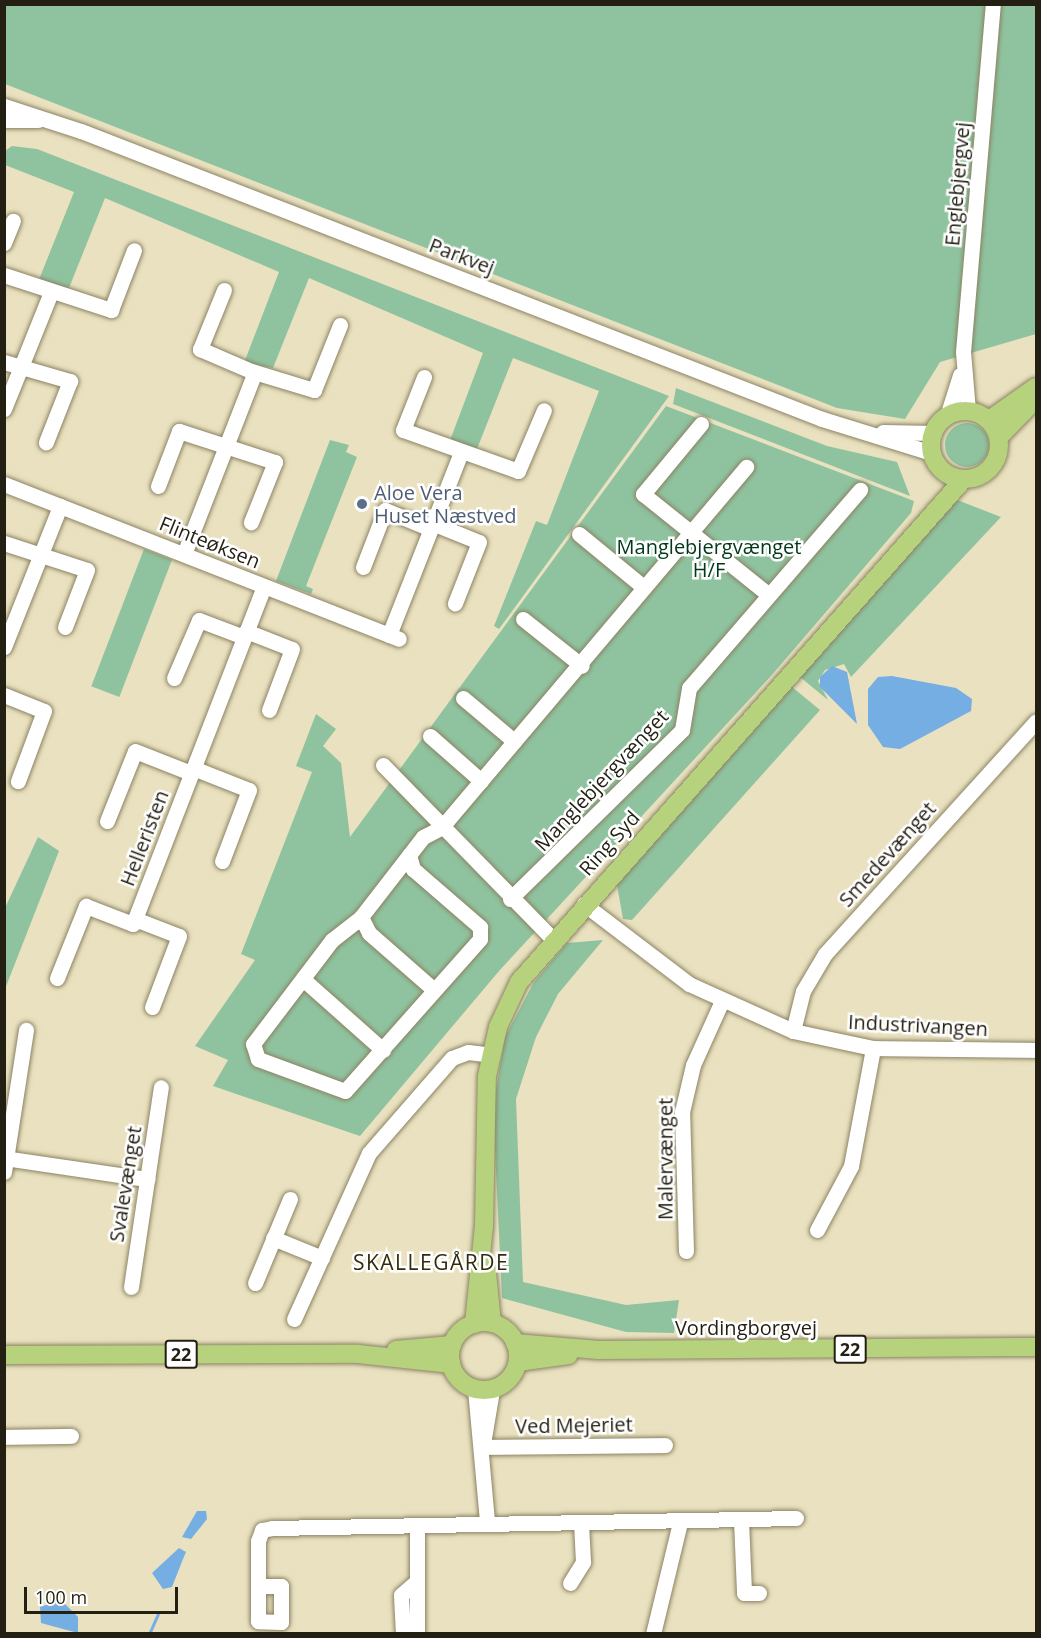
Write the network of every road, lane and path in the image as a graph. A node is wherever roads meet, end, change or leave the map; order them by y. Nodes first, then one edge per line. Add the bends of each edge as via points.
1 (993, 4) edge
2 (4, 106) edge
3 (4, 120) edge
4 (46, 120) junction
5 (13, 221) dead end
6 (4, 243) edge
7 (134, 250) dead end
8 (4, 275) edge
9 (224, 290) dead end
10 (51, 292) junction
11 (340, 325) dead end
12 (4, 362) edge
13 (22, 365) junction
14 (962, 367) junction
15 (255, 372) junction
16 (424, 377) dead end
17 (1036, 387) edge
18 (1036, 399) edge
19 (4, 410) edge
20 (544, 410) dead end
21 (968, 411) junction
22 (947, 416) junction
23 (989, 420) junction
24 (701, 424) dead end
25 (862, 430) junction
26 (934, 433) junction
27 (999, 437) junction
28 (46, 442) dead end
29 (227, 445) junction
30 (461, 452) junction
31 (932, 453) junction
32 (746, 467) dead end
33 (942, 470) junction
34 (963, 480) junction
35 (4, 484) edge
36 (158, 486) dead end
37 (860, 490) dead end
38 (60, 506) junction
39 (251, 522) dead end
40 (432, 526) junction
41 (690, 532) junction
42 (579, 534) dead end
43 (4, 543) edge
44 (901, 551) junction
45 (184, 554) junction
46 (41, 555) junction
47 (363, 567) dead end
48 (264, 586) junction
49 (642, 586) junction
50 (768, 594) junction
51 (455, 603) dead end
52 (523, 619) dead end
53 (65, 627) dead end
54 (245, 634) junction
55 (4, 647) edge
56 (582, 666) junction
57 (174, 678) dead end
58 (4, 695) edge
59 (464, 698) dead end
60 (269, 710) dead end
61 (1036, 721) edge
62 (430, 736) dead end
63 (514, 741) junction
64 (383, 765) dead end
65 (192, 771) junction
66 (18, 781) dead end
67 (481, 781) junction
68 (107, 821) dead end
69 (441, 828) junction
70 (409, 855) junction
71 (222, 861) dead end
72 (510, 899) junction
73 (584, 904) junction
74 (361, 917) junction
75 (135, 919) junction
76 (553, 939) junction
77 (57, 978) dead end
78 (303, 979) junction
79 (434, 990) junction
80 (721, 1003) junction
81 (152, 1006) dead end
82 (26, 1030) dead end
83 (793, 1030) junction
84 (873, 1048) junction
85 (383, 1050) junction
86 (1036, 1050) edge
87 (491, 1056) junction
88 (161, 1087) dead end
89 (5, 1162) edge
90 (147, 1179) junction
91 (290, 1199) dead end
92 (817, 1230) dead end
93 (273, 1238) junction
94 (686, 1251) dead end
95 (322, 1258) junction
96 (255, 1283) dead end
97 (131, 1287) dead end
98 (294, 1319) dead end
99 (483, 1323) junction
100 (515, 1343) junction
101 (452, 1345) junction
102 (1036, 1347) edge
103 (598, 1350) junction
104 (358, 1354) junction
105 (4, 1355) edge
106 (518, 1362) junction
107 (451, 1364) junction
108 (484, 1389) junction
109 (71, 1436) dead end
110 (4, 1437) edge
111 (484, 1443) junction
112 (665, 1445) dead end
113 (796, 1518) dead end
114 (741, 1520) junction
115 (487, 1522) junction
116 (581, 1522) junction
117 (680, 1522) junction
118 (417, 1525) junction
119 (417, 1581) junction
120 (570, 1583) dead end
121 (259, 1586) dead end
122 (759, 1593) dead end
123 (402, 1634) edge
124 (417, 1634) edge
125 (653, 1634) edge

1 - 14 street, Englebjergvej
2 - 4 street, Parkvej
3 - 4 street, Parkvej
4 - 25 street, Parkvej
5 - 6 street
7 - 10 street via 111,310
8 - 10 street
9 - 15 street via 200,349
10 - 13 street
11 - 15 street via 314,390
12 - 13 street
13 - 19 street
13 - 28 street via 70,381
14 - 21 street, Englebjergvej
14 - 22 street, Englebjergvej
15 - 29 street
16 - 30 street via 403,430
17 - 23 main road
18 - 27 main road
20 - 30 street via 518,471
21 - 22 main road
21 - 23 main road
22 - 26 main road
23 - 27 main road
24 - 41 street via 643,494
25 - 26 street, Parkvej
25 - 31 street, Parkvej
26 - 31 main road
27 - 34 main road via 998,455 988,471
29 - 36 street via 179,431
29 - 39 street via 275,462
29 - 45 street
30 - 40 street
31 - 33 main road
32 - 41 street
33 - 34 main road
33 - 44 main road, Ring Syd via 932,502
34 - 44 main road, Ring Syd
35 - 38 street, Flinteøksen
37 - 50 street, Manglebjergvænget
38 - 45 street, Flinteøksen
38 - 46 street
40 - 47 street via 385,510
40 - 48 street, Flinteøksen via 394,637
40 - 51 street via 479,542
41 - 49 street
41 - 50 street
42 - 49 street
43 - 46 street
44 - 73 main road, Ring Syd
45 - 48 street, Flinteøksen
46 - 53 street via 87,570
46 - 55 street
48 - 54 street, Helleristen
49 - 56 street
50 - 72 street, Manglebjergvænget via 688,688 682,730
52 - 56 street
54 - 57 street via 199,620
54 - 60 street via 292,649
54 - 65 street, Helleristen
56 - 63 street
58 - 66 street via 44,711
59 - 63 street
61 - 83 street, Smedevænget via 825,954 803,991
62 - 67 street
63 - 67 street
64 - 69 street
65 - 68 street, Helleristen via 135,751
65 - 71 street, Helleristen via 249,790
65 - 75 street, Helleristen
67 - 69 street
69 - 70 street via 423,837
69 - 72 street
70 - 74 street
70 - 79 street via 413,869 482,933
72 - 76 street
73 - 76 main road, Ring Syd
73 - 80 street, Industrivangen via 661,967
74 - 78 street via 332,940
74 - 79 street via 369,933
75 - 77 street via 133,924 86,906
75 - 81 street via 179,936
76 - 87 main road, Ring Syd via 519,982
78 - 85 street
78 - 85 street via 253,1044 258,1059 345,1091
79 - 85 street
80 - 83 street, Industrivangen
80 - 94 street, Malervænget via 693,1065 682,1112
82 - 89 street
83 - 84 street, Industrivangen
84 - 86 street, Industrivangen
84 - 92 street via 851,1166
87 - 95 street via 468,1052 452,1058 369,1153
87 - 99 main road, Ring Syd
88 - 90 street, Svalevænget
89 - 90 street
90 - 97 street, Svalevænget
91 - 93 street
93 - 95 street
93 - 96 street
95 - 98 street
99 - 100 main road
99 - 101 main road
100 - 103 main road, Vordingborgvej / 22
100 - 106 main road
101 - 104 main road, 22
101 - 107 main road
102 - 103 main road, Vordingborgvej / 22
103 - 106 main road, Vordingborgvej / 22
104 - 105 main road, 22
104 - 107 main road, 22
106 - 108 main road via 507,1382
107 - 108 main road via 459,1380
108 - 111 street
109 - 110 street
111 - 112 street, Ved Mejeriet
111 - 115 street
113 - 114 street
114 - 117 street
114 - 122 street via 744,1593
115 - 116 street
115 - 118 street
116 - 117 street
116 - 120 street via 583,1562
117 - 125 street
118 - 119 street
118 - 121 street via 262,1530
119 - 123 street via 401,1595
119 - 124 street

